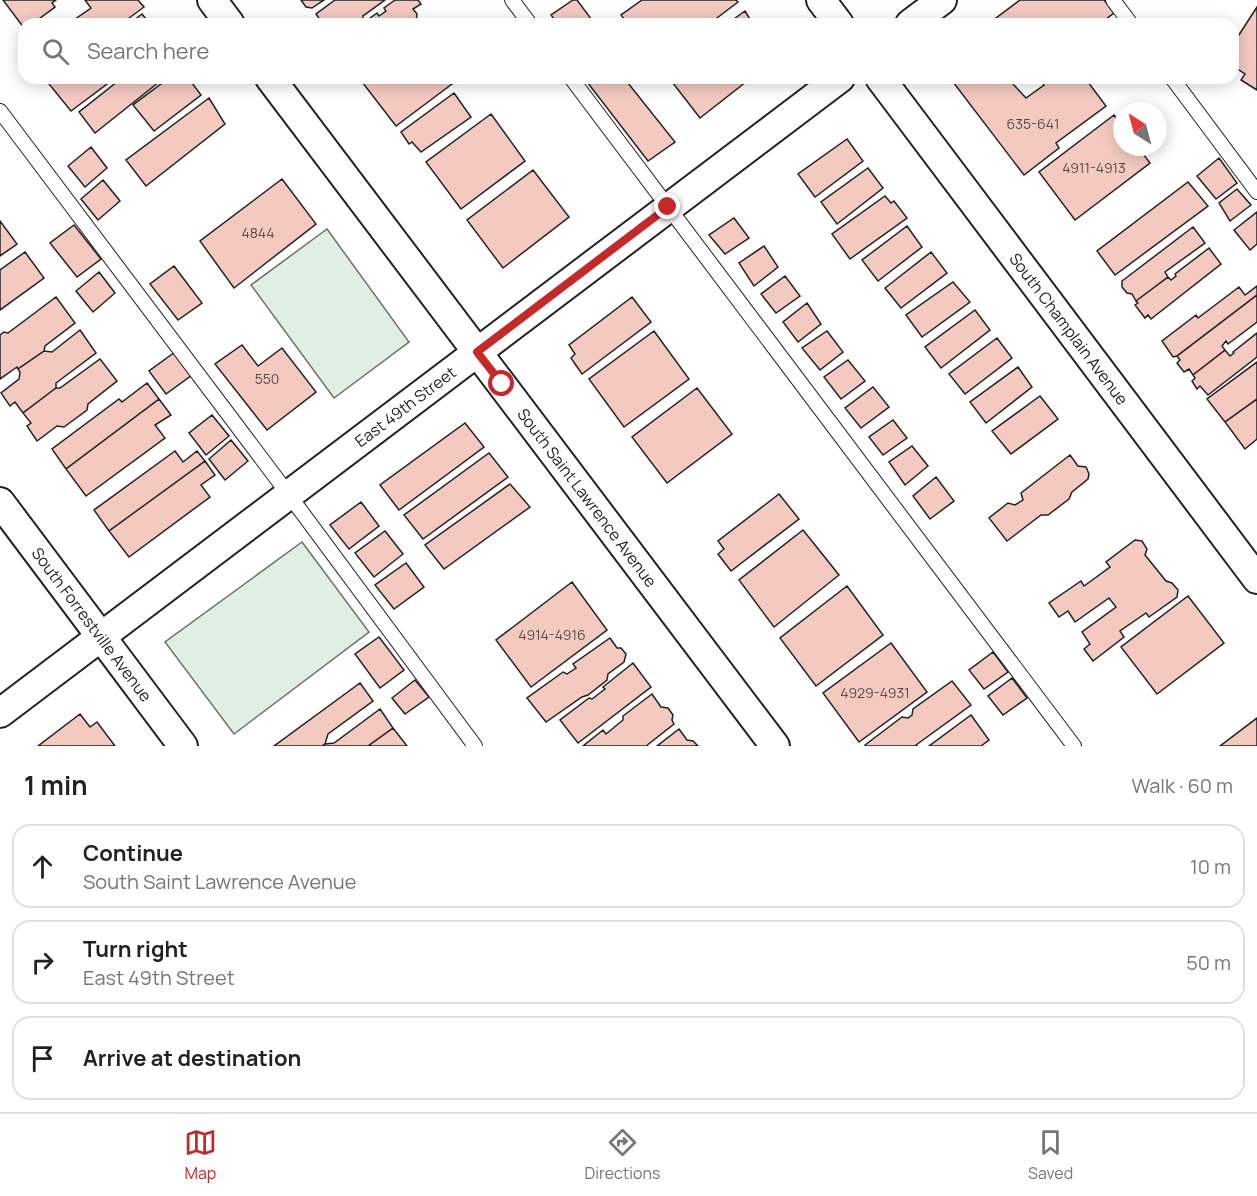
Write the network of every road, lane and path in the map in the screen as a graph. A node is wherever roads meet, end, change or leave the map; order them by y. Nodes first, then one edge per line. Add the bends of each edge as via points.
1 (212, 0) edge
2 (512, 0) edge
3 (821, 0) edge
4 (942, 0) edge
5 (1113, 0) edge
6 (226, 18) edge
7 (526, 18) edge
8 (834, 18) edge
9 (918, 18) edge
10 (1126, 18) edge
11 (275, 84) edge
12 (576, 84) edge
13 (832, 84) edge
14 (885, 84) edge
15 (1176, 84) edge
16 (0, 111) edge
17 (1257, 192) edge
18 (668, 207) junction
19 (477, 352) junction
20 (289, 495) junction
21 (0, 502) edge
22 (1257, 579) edge
23 (101, 637) junction
24 (0, 713) edge
25 (183, 746) edge
26 (475, 746) edge
27 (775, 746) edge
28 (1074, 746) edge

1 - 6 street
2 - 7 lane
3 - 8 street
4 - 9 street
5 - 10 lane
11 - 19 street, South Saint Lawrence Avenue
12 - 18 lane
13 - 18 street, East 49th Street
14 - 22 street, South Champlain Avenue
15 - 17 lane
16 - 20 lane
18 - 19 street, East 49th Street
18 - 28 lane
19 - 20 street, East 49th Street
19 - 27 street, South Saint Lawrence Avenue
20 - 23 street, East 49th Street
20 - 26 lane
21 - 23 street, South Forrestville Avenue
23 - 24 street, East 49th Street
23 - 25 street, South Forrestville Avenue

